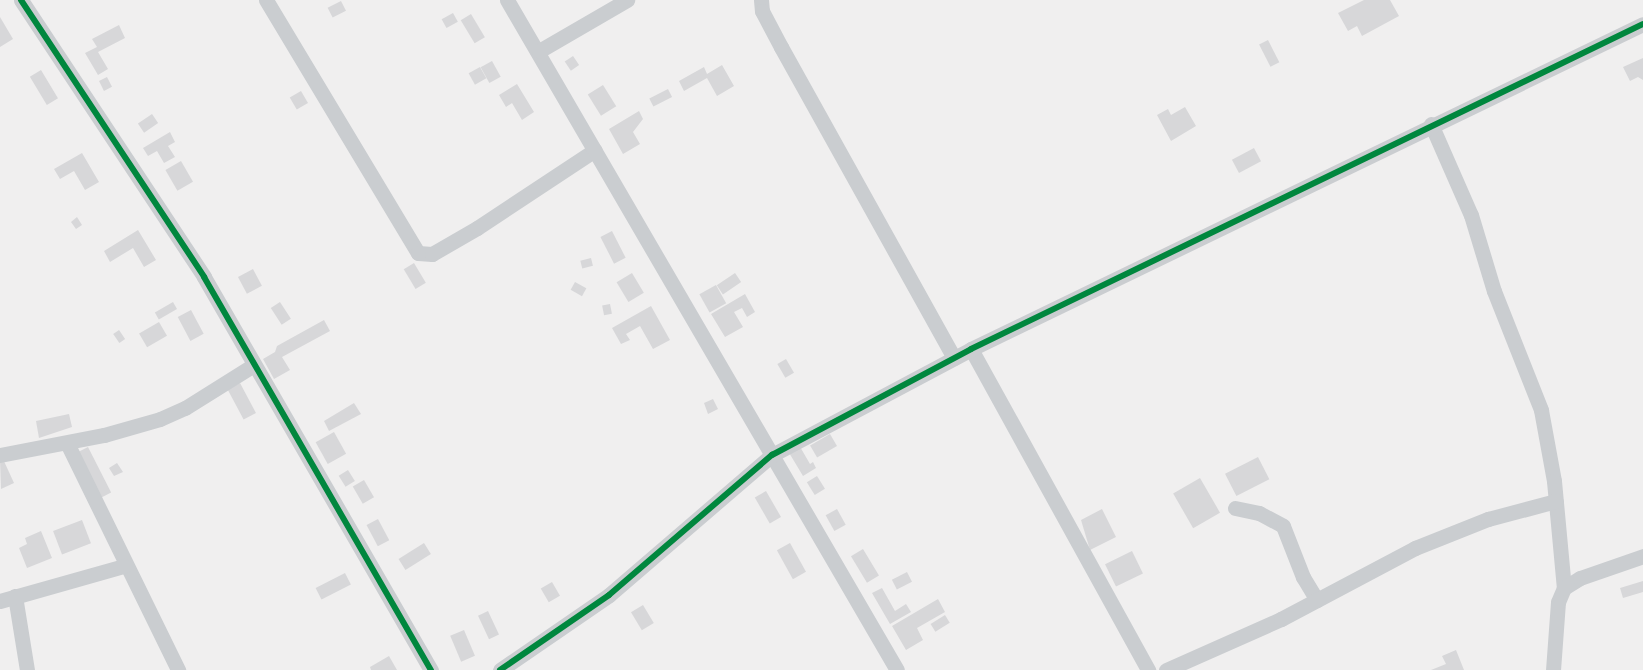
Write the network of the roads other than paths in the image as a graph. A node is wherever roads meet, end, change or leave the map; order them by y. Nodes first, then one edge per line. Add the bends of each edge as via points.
1 (21, 0) edge
2 (266, 0) edge
3 (507, 0) edge
4 (627, 0) edge
5 (761, 0) edge
6 (1643, 24) edge
7 (539, 51) junction
8 (1431, 124) junction
9 (595, 150) junction
10 (971, 349) junction
11 (954, 358) junction
12 (252, 366) junction
13 (67, 443) junction
14 (0, 455) edge
15 (772, 455) junction
16 (1556, 501) junction
17 (1235, 507) dead end
18 (1643, 556) edge
19 (124, 566) junction
20 (1564, 588) junction
21 (8, 599) edge
22 (1317, 600) junction
23 (27, 670) edge
24 (178, 670) edge
25 (431, 670) edge
26 (500, 670) edge
27 (897, 670) edge
28 (1148, 670) edge
29 (1166, 670) edge
30 (1553, 670) edge

1 - 12 street via 204,277
2 - 9 street via 418,253 432,254 477,228
3 - 7 street
4 - 7 street
5 - 11 street via 781,47
6 - 8 street
7 - 9 street
8 - 10 street via 1181,250
8 - 16 street via 1471,215 1494,291 1541,410
9 - 15 street
10 - 11 street
10 - 28 street
11 - 15 street
12 - 13 street via 160,419
12 - 25 street
13 - 14 street
13 - 19 street
15 - 26 street via 609,595
15 - 27 street
16 - 20 street
16 - 22 street via 1488,519 1415,548
17 - 22 street via 1259,513 1282,526
18 - 20 street via 1580,578
19 - 21 street
19 - 24 street
20 - 30 street via 1558,602
21 - 23 street
22 - 29 street

